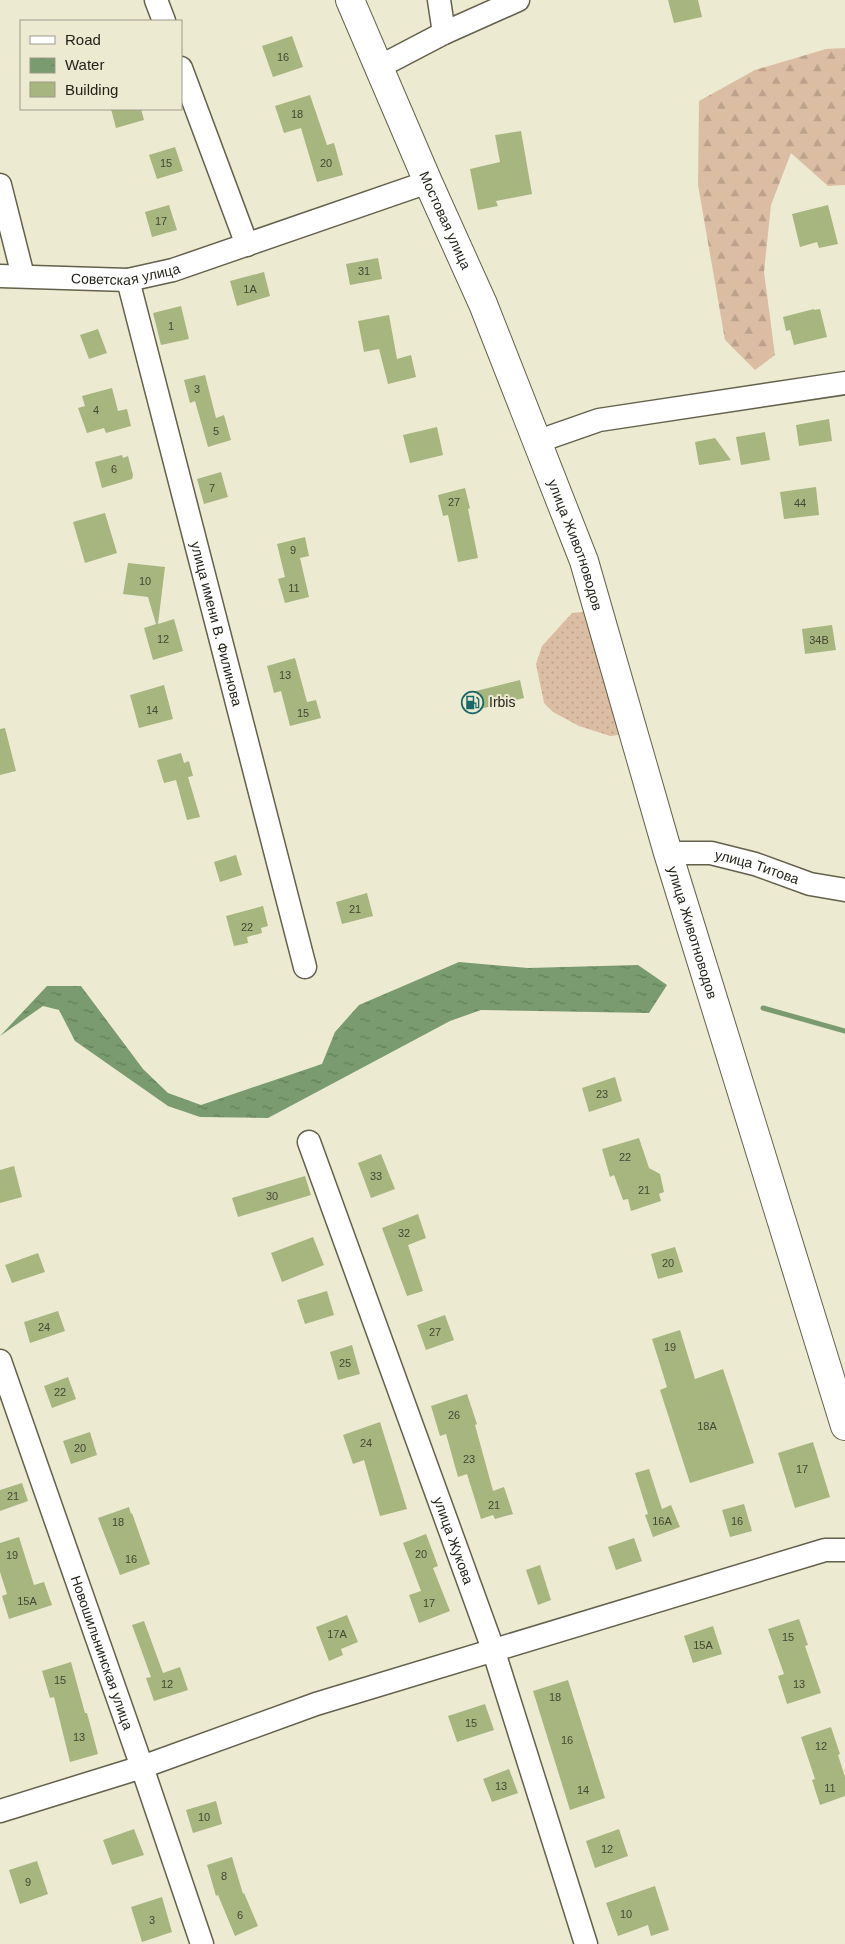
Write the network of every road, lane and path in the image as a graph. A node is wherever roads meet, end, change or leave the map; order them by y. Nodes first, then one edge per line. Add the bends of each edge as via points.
1 (156, 0) edge
2 (350, 0) edge
3 (439, 0) edge
4 (518, 0) edge
5 (164, 20) edge
6 (444, 33) junction
7 (379, 67) junction
8 (182, 71) edge
9 (428, 182) junction
10 (0, 186) edge
11 (247, 245) junction
12 (0, 276) edge
13 (23, 276) junction
14 (128, 280) junction
15 (845, 383) edge
16 (536, 442) junction
17 (668, 853) junction
18 (845, 890) edge
19 (305, 967) dead end
20 (309, 1142) dead end
21 (0, 1361) edge
22 (845, 1426) edge
23 (845, 1550) edge
24 (493, 1649) junction
25 (142, 1767) junction
26 (0, 1811) edge
27 (202, 1944) edge
28 (586, 1944) edge

1 - 5 street
2 - 7 main road, Мостовая улица
3 - 6 street
4 - 6 street
6 - 7 street
7 - 9 main road, Мостовая улица
8 - 11 street
9 - 11 street, Советская улица
9 - 16 main road, Мостовая улица via 483,304
10 - 13 street
11 - 14 street, Советская улица via 173,270
12 - 13 street, Советская улица
13 - 14 street, Советская улица
14 - 19 street, улица имени В. Филинова
15 - 16 street via 598,420
16 - 17 main road, улица Животноводов via 584,561
17 - 18 street, улица Титова via 711,853 755,864 810,884
17 - 22 main road, улица Животноводов
20 - 24 street, улица Жукова
21 - 25 street, Новошильнинская улица
23 - 24 street via 825,1550
24 - 25 street via 316,1704
24 - 28 street, улица Жукова
25 - 26 street
25 - 27 street, Новошильнинская улица

